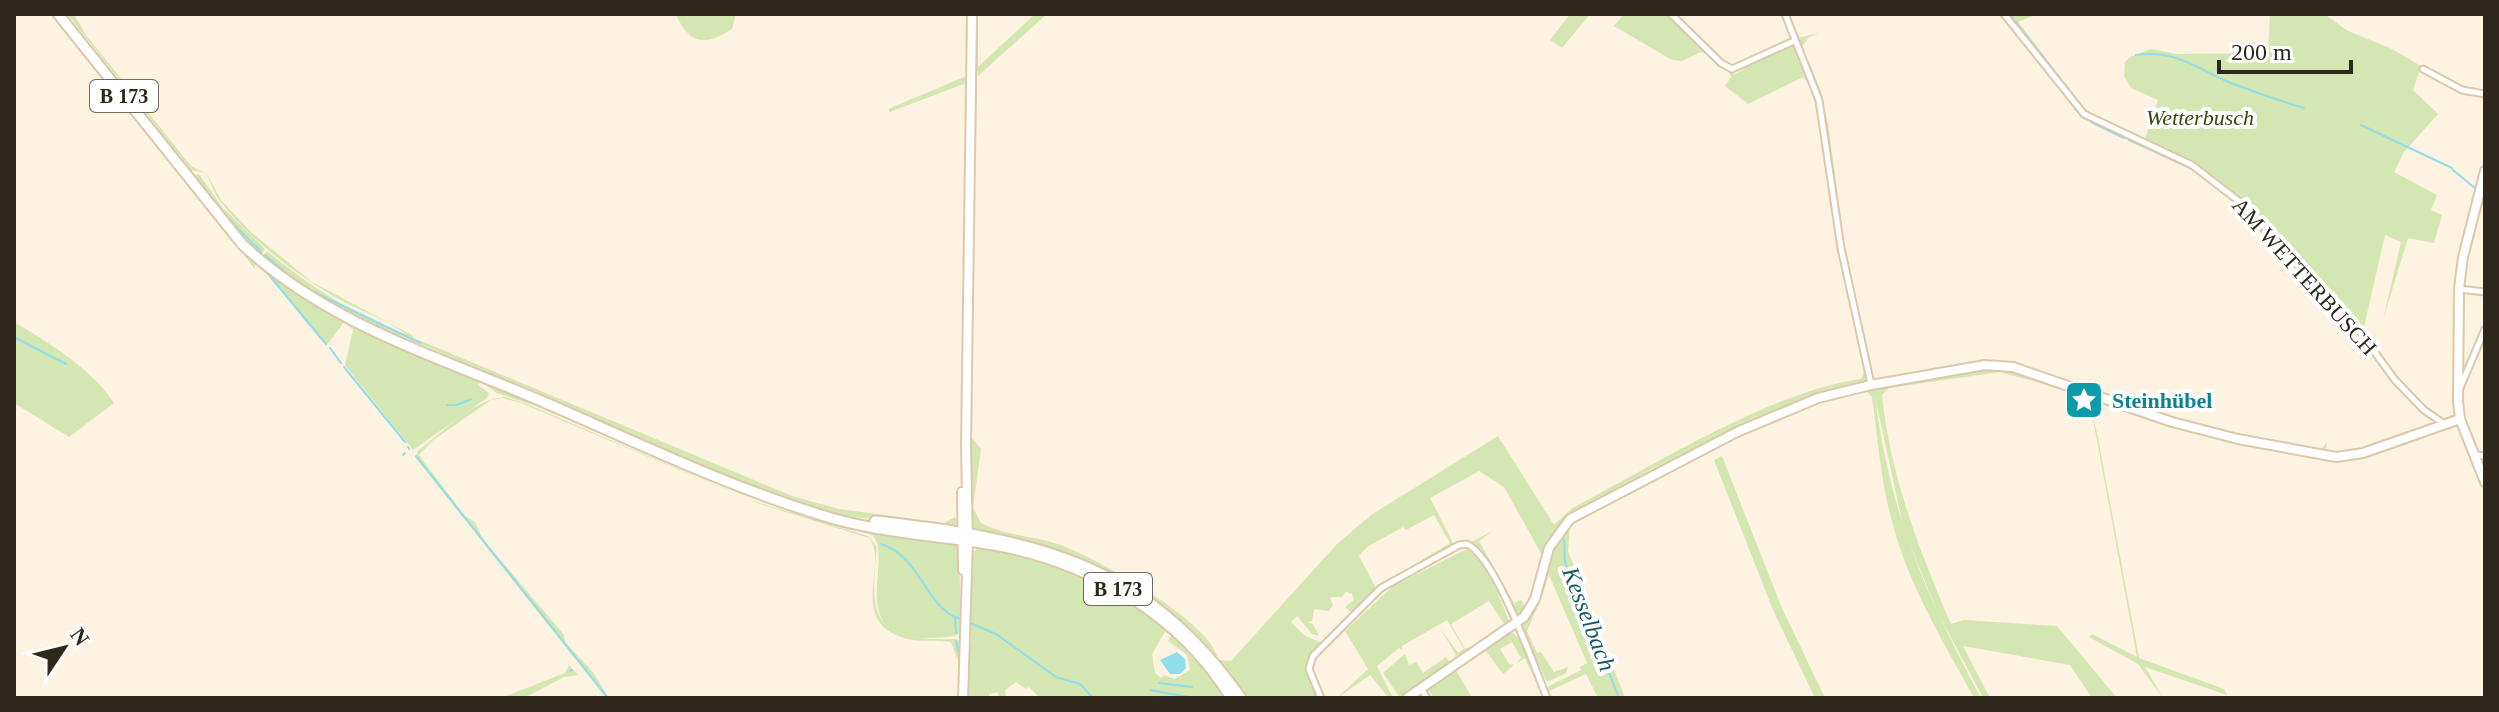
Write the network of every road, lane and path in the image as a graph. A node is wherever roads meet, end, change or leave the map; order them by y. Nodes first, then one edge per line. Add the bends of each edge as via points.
1 (58, 14) edge
2 (972, 14) edge
3 (1671, 14) edge
4 (1785, 14) edge
5 (2004, 14) edge
6 (1794, 41) junction
7 (2423, 69) dead end
8 (2485, 94) edge
9 (2485, 171) edge
10 (2459, 289) junction
11 (2485, 292) edge
12 (2485, 329) edge
13 (2460, 355) junction
14 (2473, 356) junction
15 (1871, 385) junction
16 (2460, 388) junction
17 (2460, 419) junction
18 (2444, 423) junction
19 (2479, 457) edge
20 (2485, 482) edge
21 (965, 537) junction
22 (1516, 624) junction
23 (1420, 687) junction
24 (963, 698) edge
25 (1231, 698) edge
26 (1241, 698) edge
27 (1321, 698) edge
28 (1407, 698) edge
29 (1427, 698) edge
30 (1547, 698) edge

1 - 21 main road, B 173 via 224,221 301,292 386,335 747,488 805,509
2 - 21 street
3 - 6 street via 1732,69
4 - 6 street
5 - 18 street, AM WETTERBUSCH via 2084,114 2192,165 2245,206 2352,321 2395,380
6 - 15 street via 1819,100 1841,248
7 - 8 street via 2462,90
9 - 10 street
10 - 11 street
10 - 13 street
12 - 14 street
13 - 14 street
13 - 16 street
14 - 16 street
15 - 18 street via 1985,365 2013,367 2172,422 2336,457 2363,453
15 - 22 street via 1807,402 1712,444 1570,519 1554,537 1535,599
16 - 17 street
17 - 18 street
17 - 19 street
19 - 20 street
21 - 24 street
21 - 25 main road, B 173 via 1051,559 1123,592 1184,640
21 - 26 main road, B 173 via 1056,553 1120,583 1188,635
22 - 23 street
22 - 27 street via 1481,554 1459,545 1381,588 1313,656 1309,669
22 - 30 street
23 - 28 street
23 - 29 street

